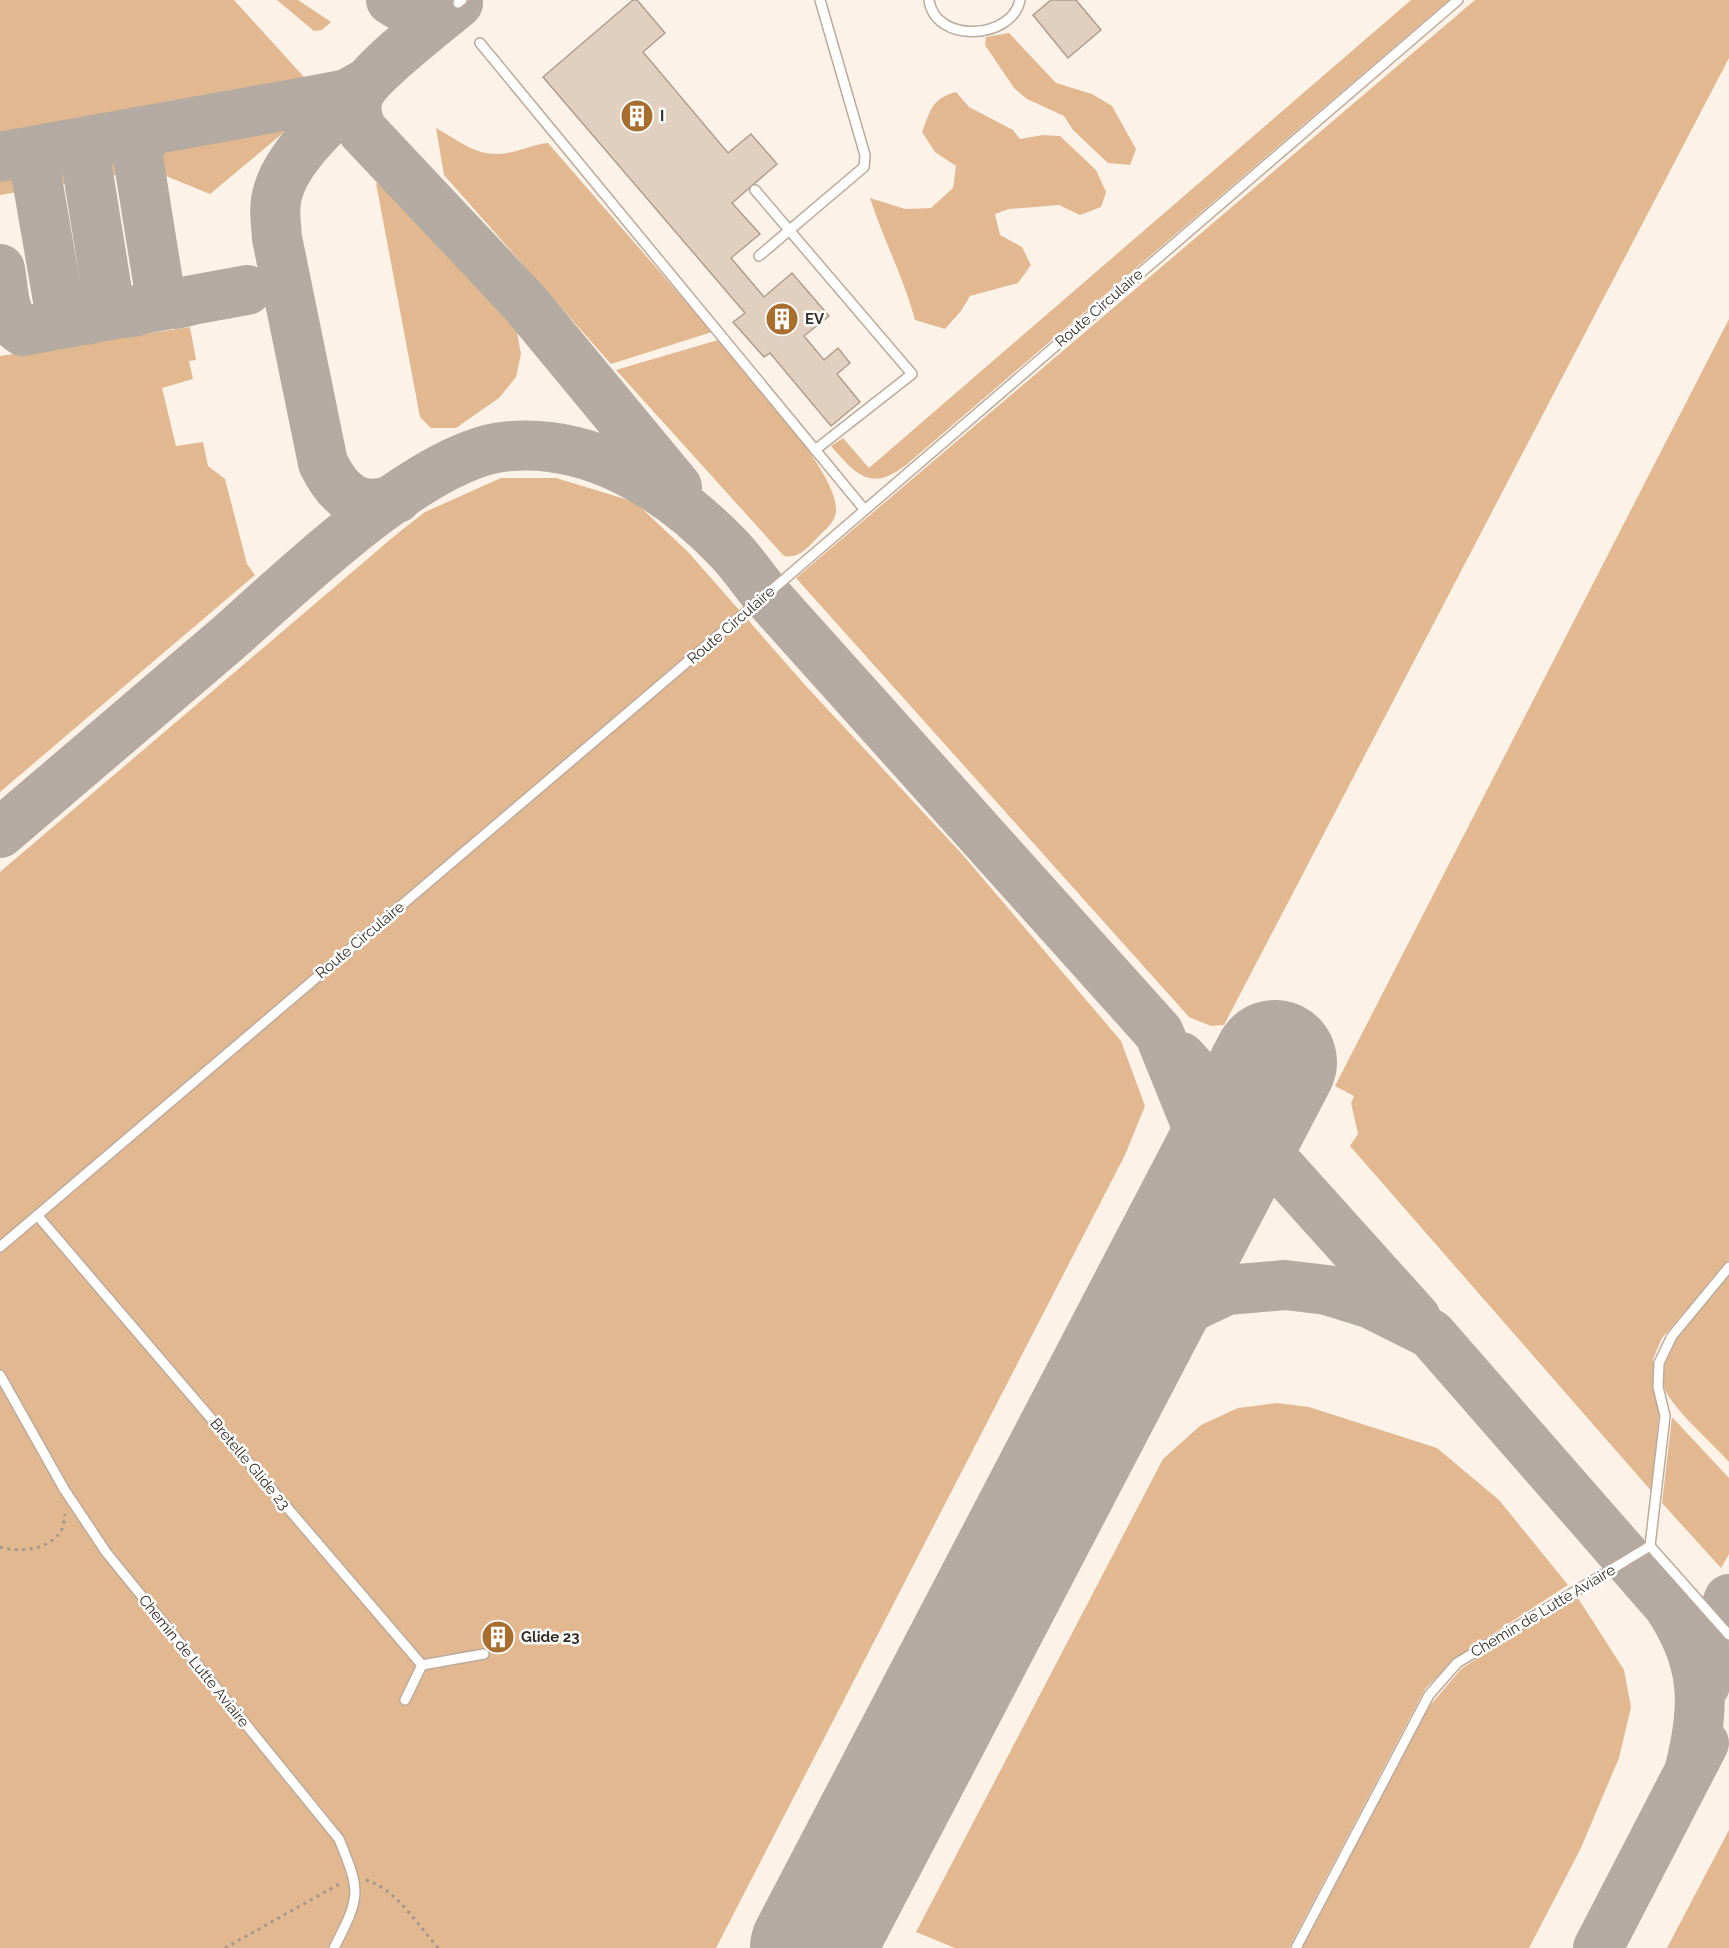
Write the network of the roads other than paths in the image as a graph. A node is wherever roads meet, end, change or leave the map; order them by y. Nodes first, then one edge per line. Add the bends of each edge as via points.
1 (820, 0) edge
2 (929, 0) edge
3 (1020, 0) edge
4 (1458, 0) edge
5 (480, 43) dead end
6 (755, 190) dead end
7 (789, 230) junction
8 (759, 256) dead end
9 (815, 450) junction
10 (864, 509) junction
11 (37, 1215) junction
12 (0, 1247) edge
13 (1729, 1267) edge
14 (0, 1375) edge
15 (1650, 1546) junction
16 (1729, 1635) edge
17 (483, 1654) dead end
18 (422, 1665) junction
19 (405, 1700) dead end
20 (334, 1948) edge
21 (1296, 1948) edge

1 - 7 lane via 865,155 864,167
2 - 3 lane via 938,21 968,32 998,25 1019,7
4 - 10 lane, Route Circulaire
5 - 9 lane
6 - 7 lane
7 - 8 lane
7 - 9 lane via 912,374
9 - 10 lane
10 - 11 lane, Route Circulaire
11 - 12 lane, Route Circulaire
11 - 18 lane, Bretelle Glide 23
13 - 15 lane via 1672,1336 1659,1363 1658,1387 1665,1416
14 - 20 lane, Chemin de Lutte Aviaire via 64,1489 106,1552 339,1839 357,1895
15 - 16 lane
15 - 21 lane, Chemin de Lutte Aviaire via 1457,1663 1429,1695
17 - 18 lane
18 - 19 lane

